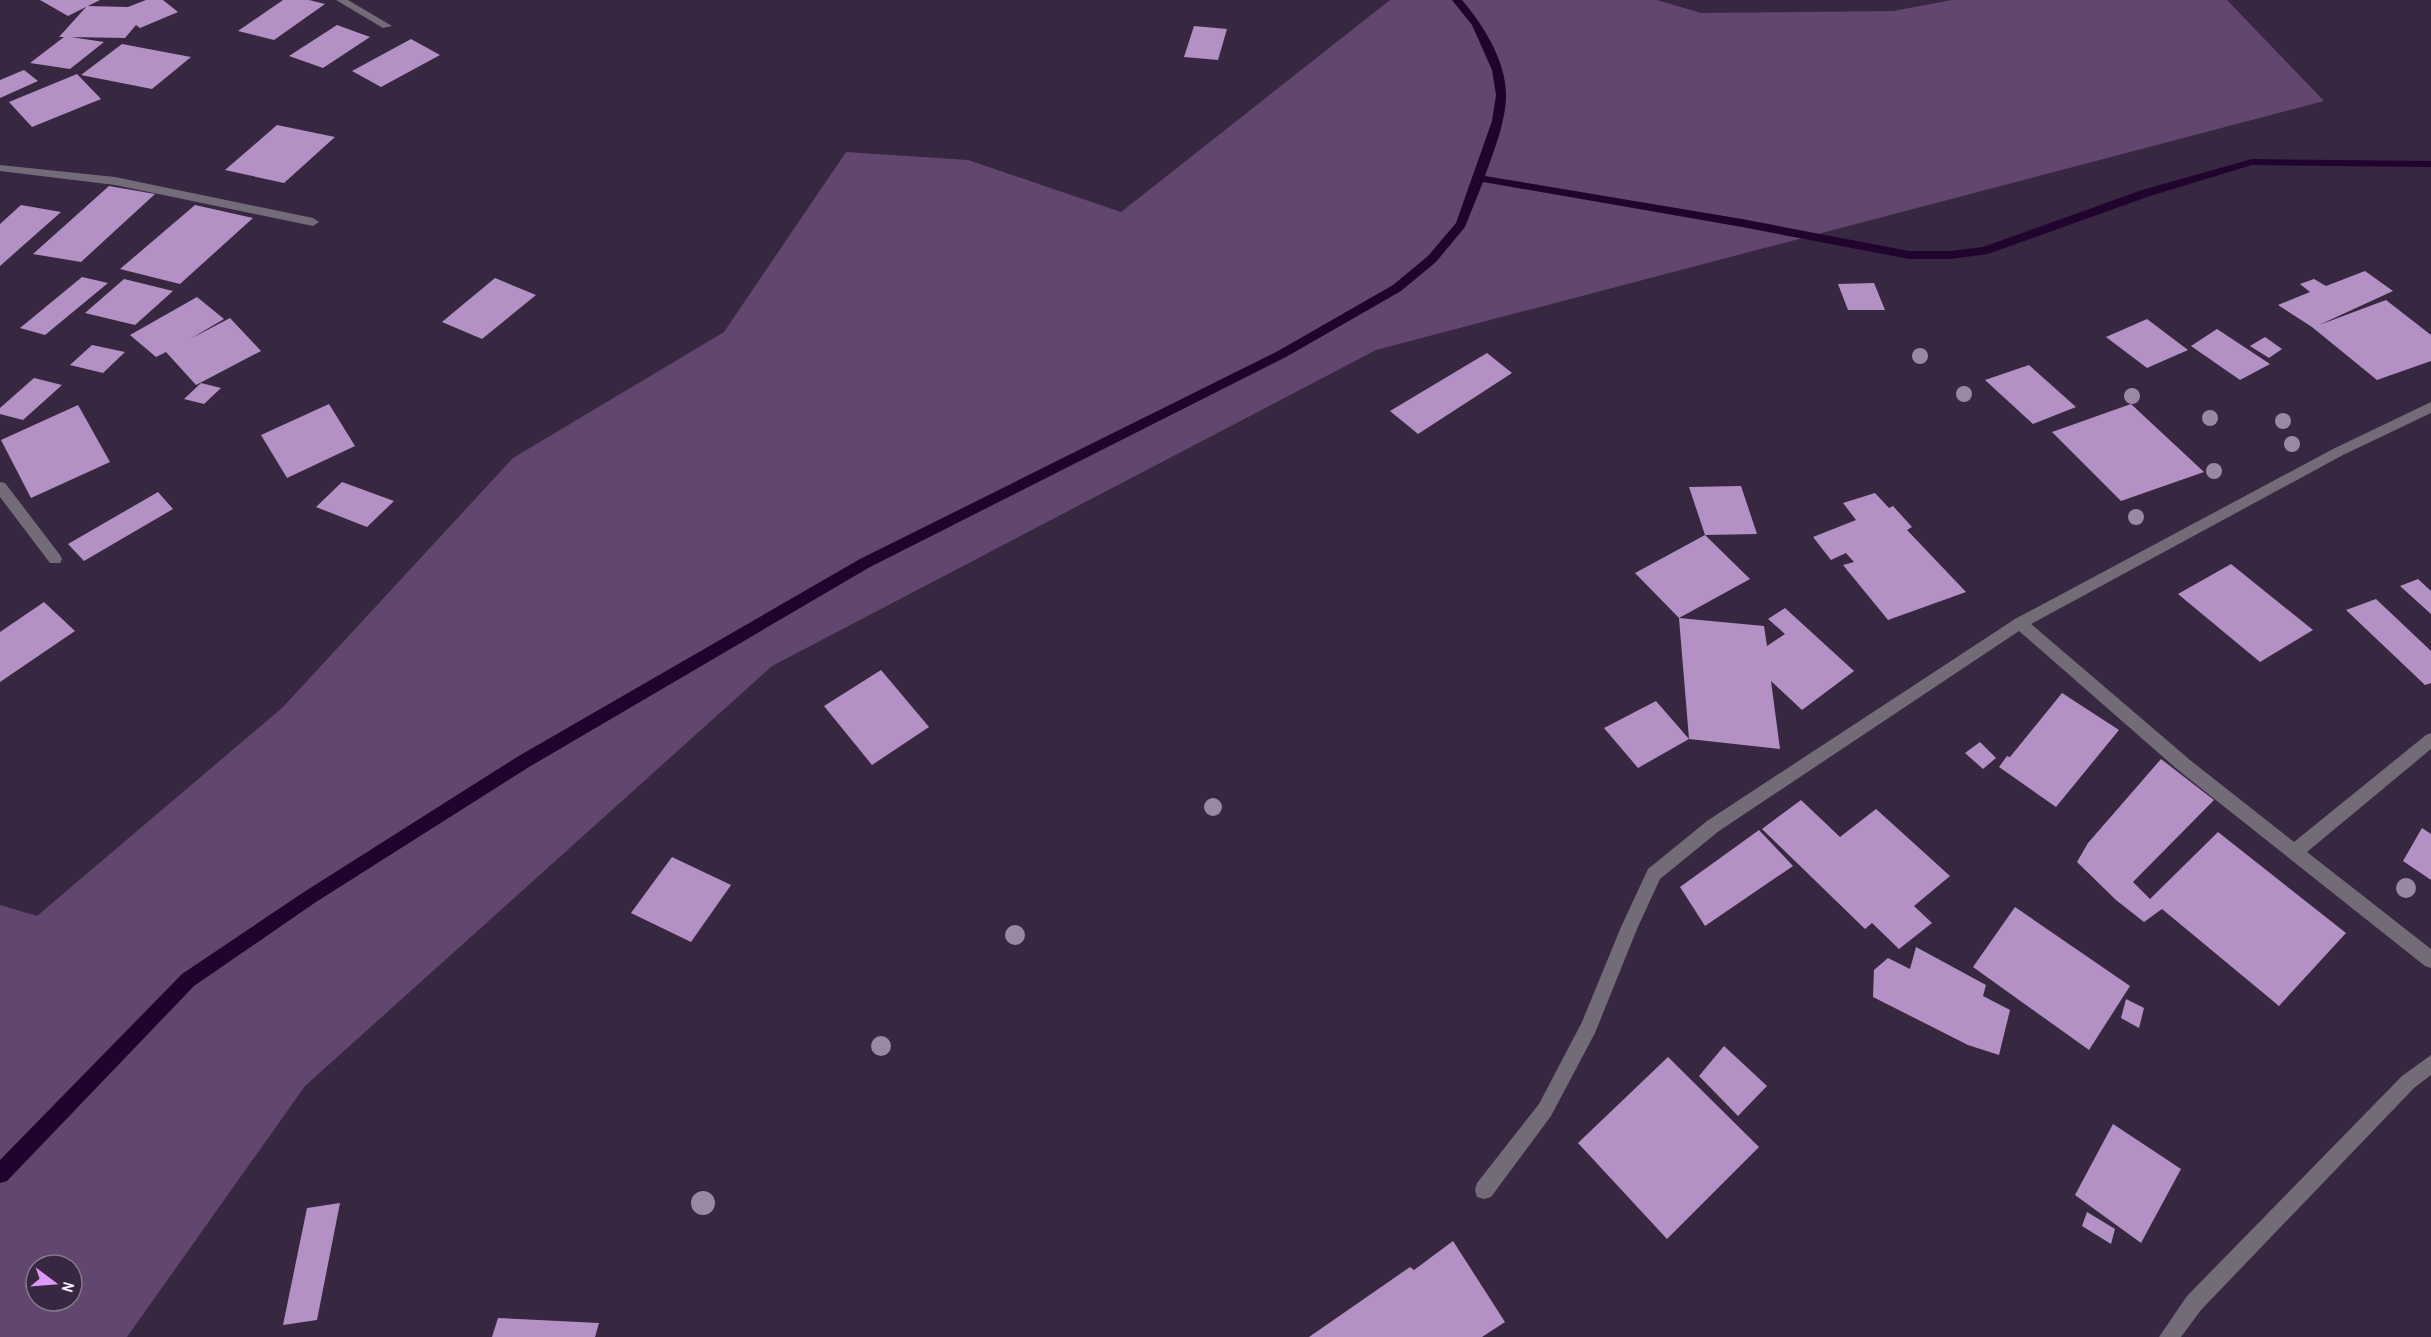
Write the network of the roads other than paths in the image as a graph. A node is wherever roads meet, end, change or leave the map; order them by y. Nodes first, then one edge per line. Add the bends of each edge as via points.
1 (341, 0) edge
2 (387, 26) dead end
3 (0, 168) edge
4 (314, 222) dead end
5 (2431, 407) edge
6 (0, 487) edge
7 (55, 559) dead end
8 (2020, 622) junction
9 (2431, 740) edge
10 (2296, 851) junction
11 (2431, 960) edge
12 (2431, 1064) edge
13 (1484, 1190) dead end
14 (2169, 1337) edge

1 - 2 street
3 - 4 street via 114,181
5 - 8 street via 2338,452
6 - 7 street
8 - 10 street via 2184,765
8 - 13 street via 1713,825 1654,874 1589,1027 1545,1110
9 - 10 street
10 - 11 street
12 - 14 street via 2408,1082 2194,1303

